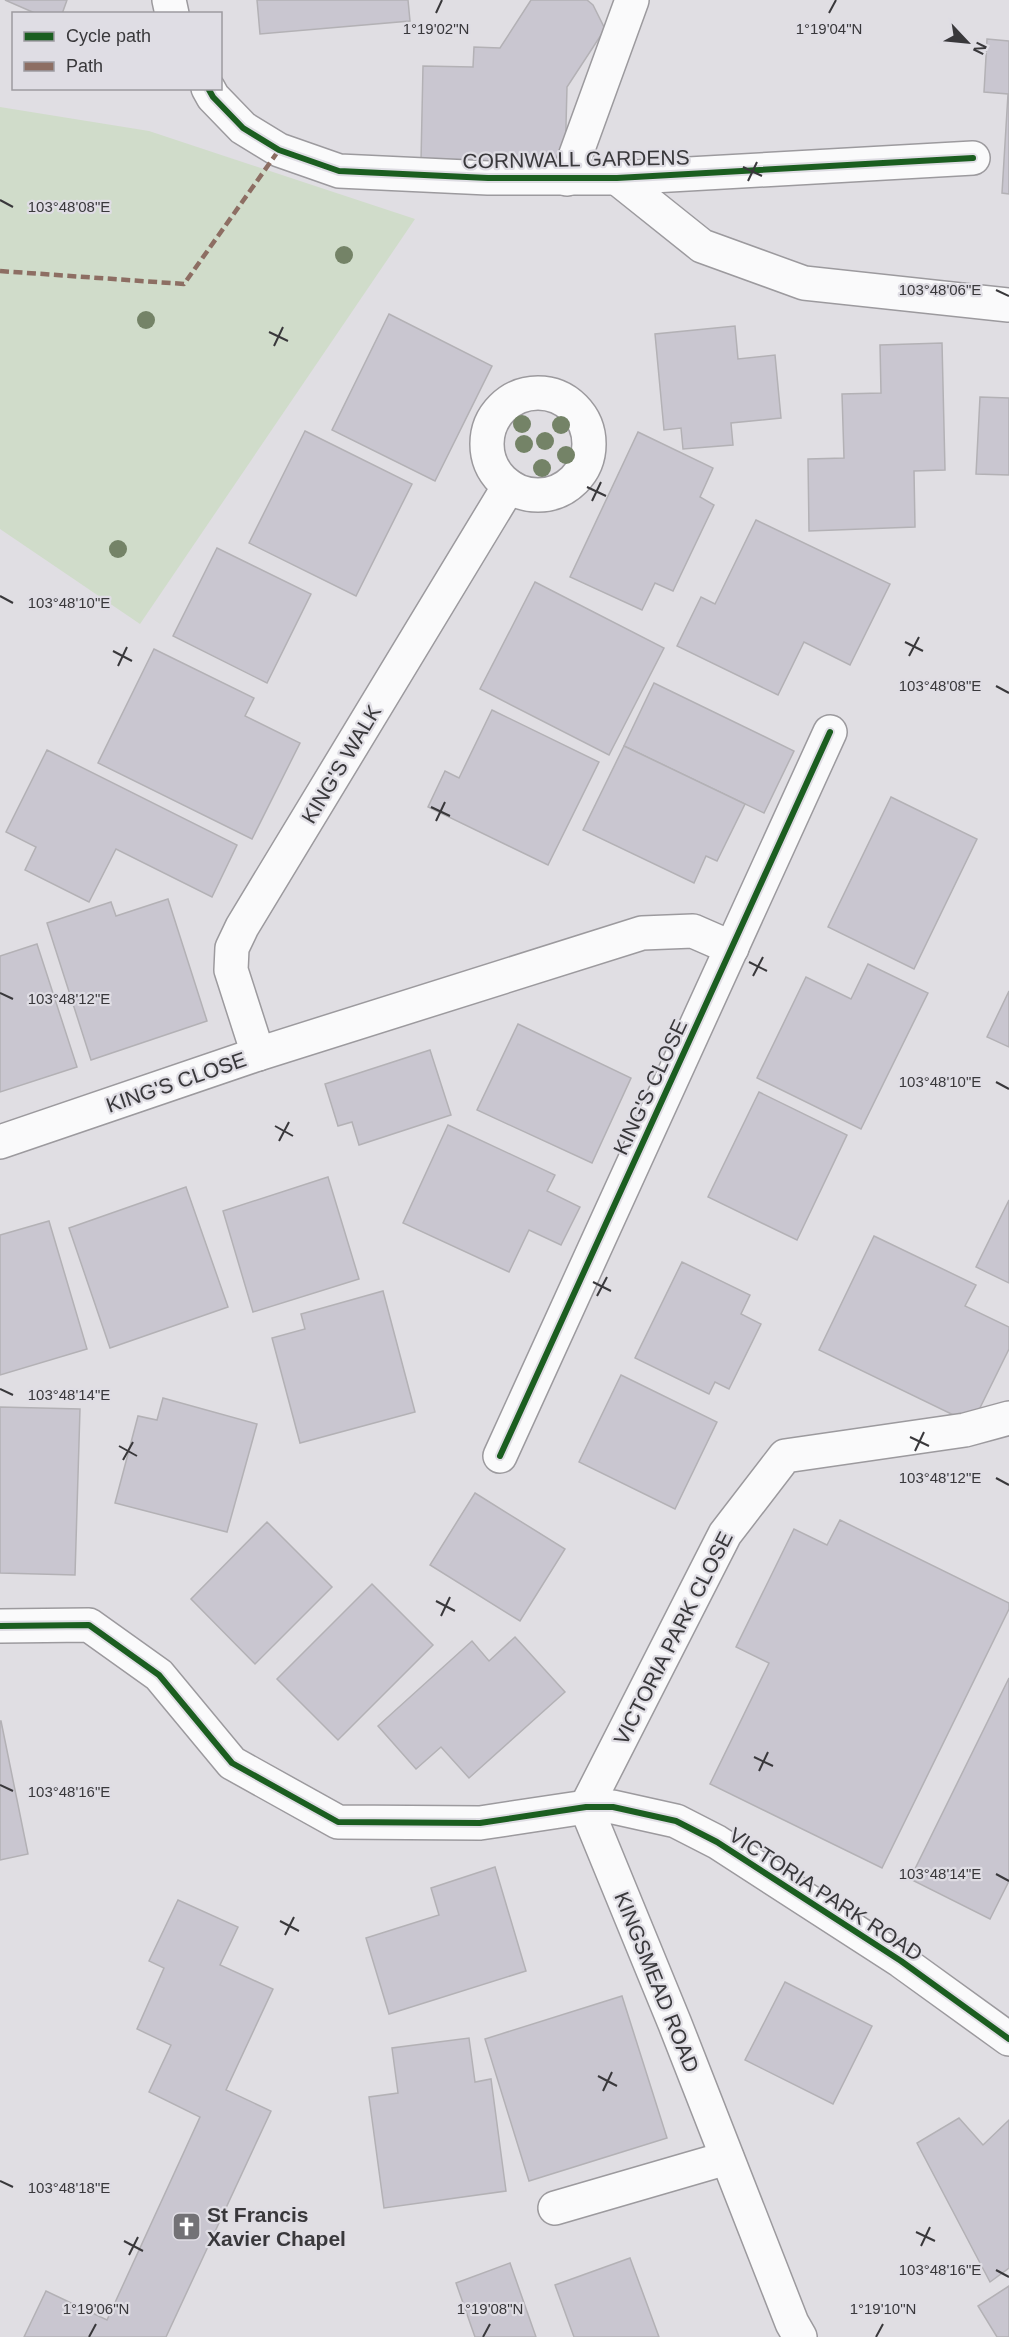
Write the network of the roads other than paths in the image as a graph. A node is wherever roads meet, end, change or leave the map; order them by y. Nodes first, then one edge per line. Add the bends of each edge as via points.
1 (632, 0) edge
2 (209, 90) edge
3 (973, 158) dead end
4 (617, 178) junction
5 (567, 179) junction
6 (1009, 305) edge
7 (509, 486) dead end
8 (830, 732) dead end
9 (732, 948) junction
10 (258, 1054) junction
11 (0, 1142) edge
12 (1009, 1418) edge
13 (500, 1456) dead end
14 (0, 1626) edge
15 (586, 1807) junction
16 (1009, 2039) edge
17 (727, 2158) junction
18 (555, 2208) dead end
19 (800, 2337) edge

1 - 5 street
2 - 5 street, CORNWALL GARDENS via 243,128 279,150 339,171
3 - 4 street, CORNWALL GARDENS
4 - 5 street, CORNWALL GARDENS
4 - 6 street, CORNWALL GARDENS via 702,246 804,283
7 - 10 street, KING'S WALK via 232,948 231,970
8 - 9 street, KING'S CLOSE
9 - 10 street, KING'S CLOSE via 693,931 642,933
9 - 13 street, KING'S CLOSE
10 - 11 street, KING'S CLOSE
12 - 15 street, VICTORIA PARK CLOSE via 965,1430 785,1456 724,1534
14 - 15 street, VICTORIA PARK ROAD via 89,1625 159,1675 232,1763 338,1822 480,1823
15 - 16 street, VICTORIA PARK ROAD via 613,1808 676,1821 717,1842 901,1961
15 - 17 street, KINGSMEAD ROAD
17 - 18 street
17 - 19 street, KINGSMEAD ROAD

